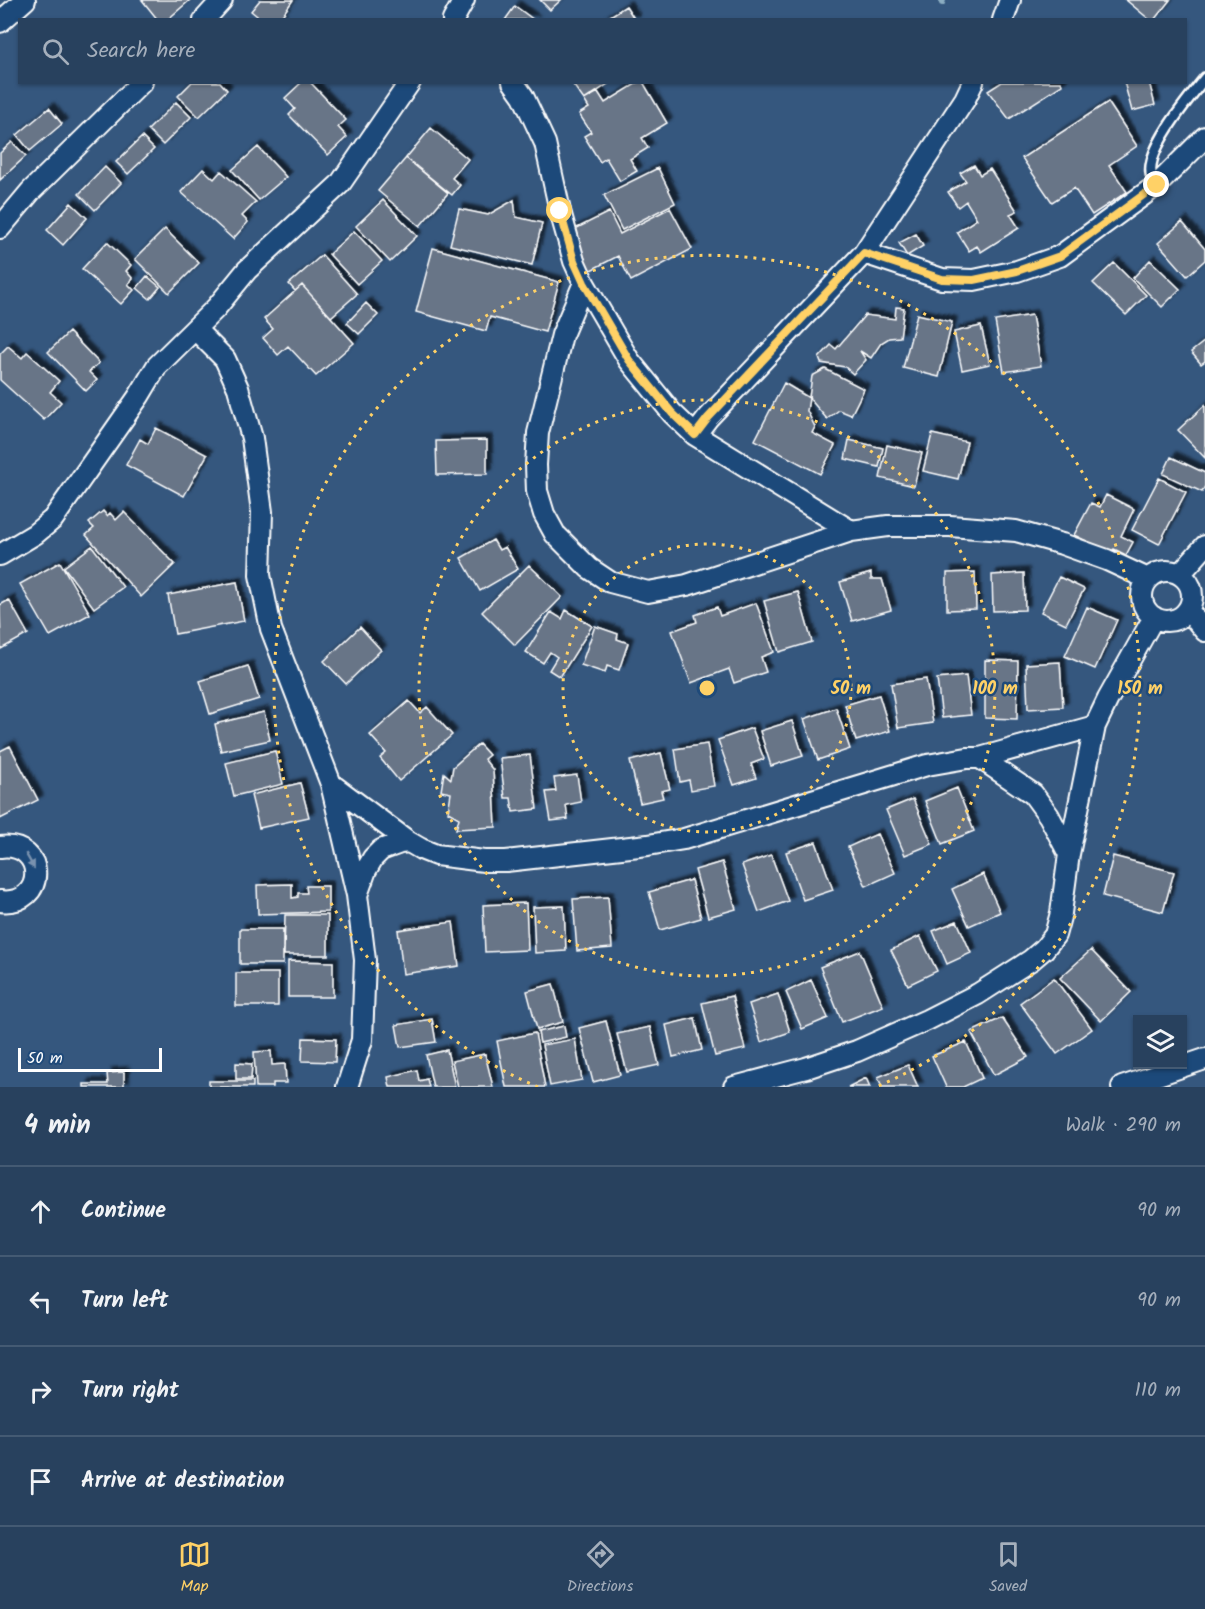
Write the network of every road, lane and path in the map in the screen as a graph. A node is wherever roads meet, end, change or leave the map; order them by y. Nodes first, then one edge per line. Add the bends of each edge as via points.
1 (25, 0) edge
2 (222, 0) edge
3 (464, 0) edge
4 (1010, 0) edge
5 (206, 18) edge
6 (454, 18) edge
7 (1004, 18) edge
8 (0, 22) edge
9 (1205, 78) edge
10 (140, 84) edge
11 (409, 84) edge
12 (514, 84) edge
13 (972, 84) edge
14 (1205, 137) edge
15 (1157, 185) junction
16 (0, 228) edge
17 (864, 253) junction
18 (584, 283) junction
19 (195, 329) junction
20 (695, 435) junction
21 (851, 531) junction
22 (1205, 546) edge
23 (0, 555) edge
24 (1180, 574) junction
25 (1148, 579) junction
26 (1188, 610) junction
27 (1154, 617) junction
28 (1205, 631) edge
29 (1095, 726) junction
30 (980, 758) junction
31 (331, 784) junction
32 (409, 842) junction
33 (0, 847) edge
34 (1069, 854) junction
35 (357, 895) junction
36 (0, 901) edge
37 (1205, 1059) edge
38 (347, 1087) edge
39 (734, 1087) edge
40 (1122, 1087) edge

1 - 8 street
2 - 5 street
3 - 6 street
4 - 7 street
9 - 15 lane via 1155,149 1150,174
10 - 16 street via 31,191
11 - 19 street via 339,184 247,270
12 - 18 street via 545,143 560,211
13 - 17 street
14 - 15 street
15 - 17 street via 1060,256 1017,271 974,280 942,279
17 - 20 street
18 - 20 street via 629,360
18 - 21 street via 562,335 538,433 536,465 537,491 544,514 555,534 589,568 610,582 648,592 687,585
19 - 23 street via 157,366 52,519
19 - 31 street via 225,359 238,388 252,438 262,512 260,575 271,629
20 - 21 street
21 - 25 street via 950,525 1016,531 1107,560
22 - 24 street
24 - 25 street via 1163,571
24 - 26 street via 1191,587
25 - 27 street via 1143,604
26 - 27 street via 1169,620
26 - 28 street
27 - 29 street
29 - 30 street
29 - 34 street
30 - 32 street via 927,765 684,839 648,845 484,861 436,855
30 - 34 street via 1033,794
31 - 32 street
31 - 35 street
32 - 35 street via 381,850 372,858
33 -> 36 street via 26,852 36,877 20,899
34 - 39 street via 1055,935 1031,960 978,994 856,1052
35 - 38 street via 365,960 362,1040
37 - 40 street

